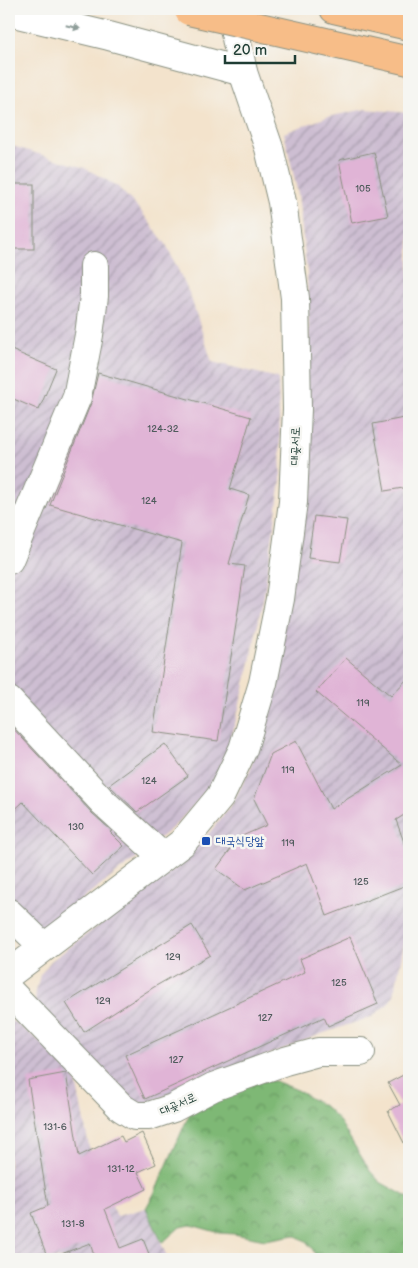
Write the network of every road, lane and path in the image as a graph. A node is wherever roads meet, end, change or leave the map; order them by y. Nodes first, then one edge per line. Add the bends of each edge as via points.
1 (230, 9) edge
2 (334, 9) edge
3 (186, 10) edge
4 (9, 12) edge
5 (409, 26) edge
6 (409, 61) edge
7 (243, 72) junction
8 (94, 266) dead end
9 (9, 560) edge
10 (9, 701) edge
11 (163, 857) junction
12 (9, 913) edge
13 (44, 947) junction
14 (9, 974) edge
15 (9, 991) edge
16 (361, 1052) dead end

1 - 7 street, 대곶서로
2 - 5 main road
3 - 6 main road, bridge
4 -> 7 street
7 - 11 street, 대곶서로 via 269,148 282,202 295,298 297,409 293,502 280,599 263,683 243,749 220,797 182,842
8 - 9 street via 89,335 77,397
10 - 11 street via 103,802
11 - 13 street, 대곶서로
12 - 13 street
13 - 14 street, 대곶서로
15 - 16 street, 대곶서로 via 122,1108 135,1116 149,1116 173,1108 213,1087 285,1061 318,1052

